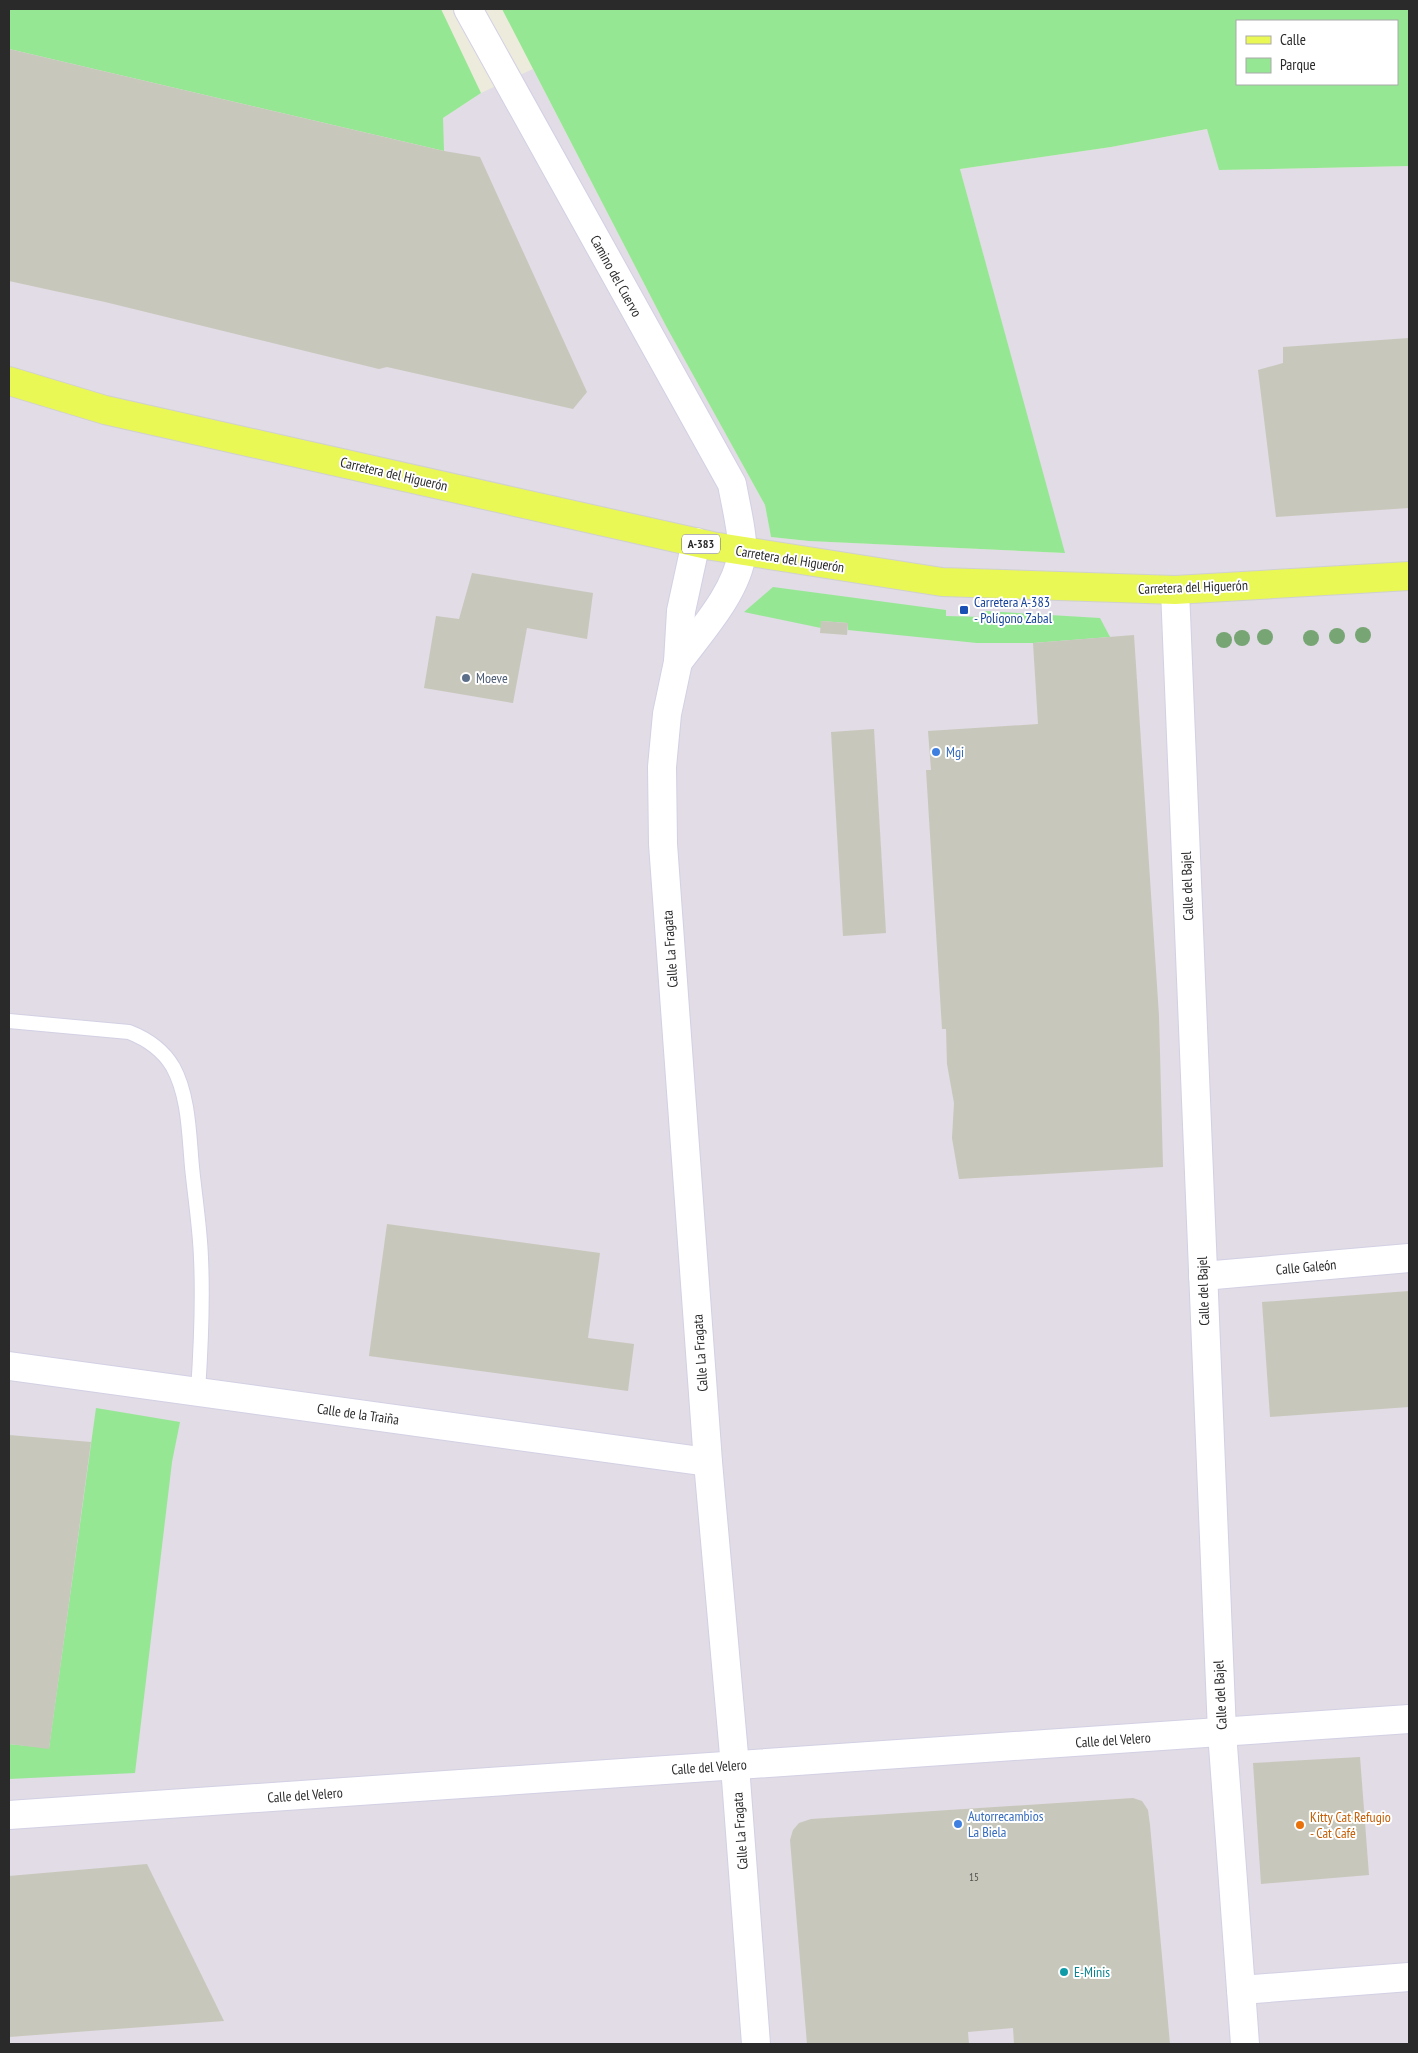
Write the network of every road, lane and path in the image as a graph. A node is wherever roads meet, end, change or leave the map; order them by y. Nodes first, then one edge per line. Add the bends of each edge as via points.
1 (468, 9) edge
2 (9, 381) edge
3 (696, 542) junction
4 (742, 551) junction
5 (1409, 576) edge
6 (1175, 590) junction
7 (678, 662) junction
8 (9, 1021) edge
9 (1409, 1258) edge
10 (1203, 1276) junction
11 (9, 1366) edge
12 (198, 1391) junction
13 (708, 1462) junction
14 (1409, 1719) edge
15 (1222, 1732) junction
16 (735, 1766) junction
17 (9, 1815) edge
18 (1409, 1977) edge
19 (1241, 1990) junction
20 (756, 2044) edge
21 (1245, 2044) edge

1 - 4 street, Camino del Cuervo via 732,484
2 - 3 main road, Carretera del Higuerón / A-383 via 105,410
3 - 4 main road, Carretera del Higuerón / A-383
3 - 7 street, Calle La Fragata via 681,611
4 - 6 main road, Carretera del Higuerón / A-383 via 942,582
4 - 7 street, Calle La Fragata via 738,570 723,598 708,624
5 - 6 main road, Carretera del Higuerón / A-383
6 - 10 street, Calle del Bajel
7 - 13 street, Calle La Fragata via 667,714 662,767 663,844
8 - 12 lane via 129,1032 164,1054 173,1068 184,1098 201,1258
9 - 10 street, Calle Galeón
10 - 15 street, Calle del Bajel
11 - 12 street, Calle de la Traiña
12 - 13 street, Calle de la Traiña
13 - 16 street, Calle La Fragata
14 - 15 street, Calle del Velero
15 - 16 street, Calle del Velero
15 - 19 street, Calle del Bajel
16 - 17 street, Calle del Velero
16 - 20 street, Calle La Fragata
18 - 19 street
19 - 21 street, Calle del Bajel

